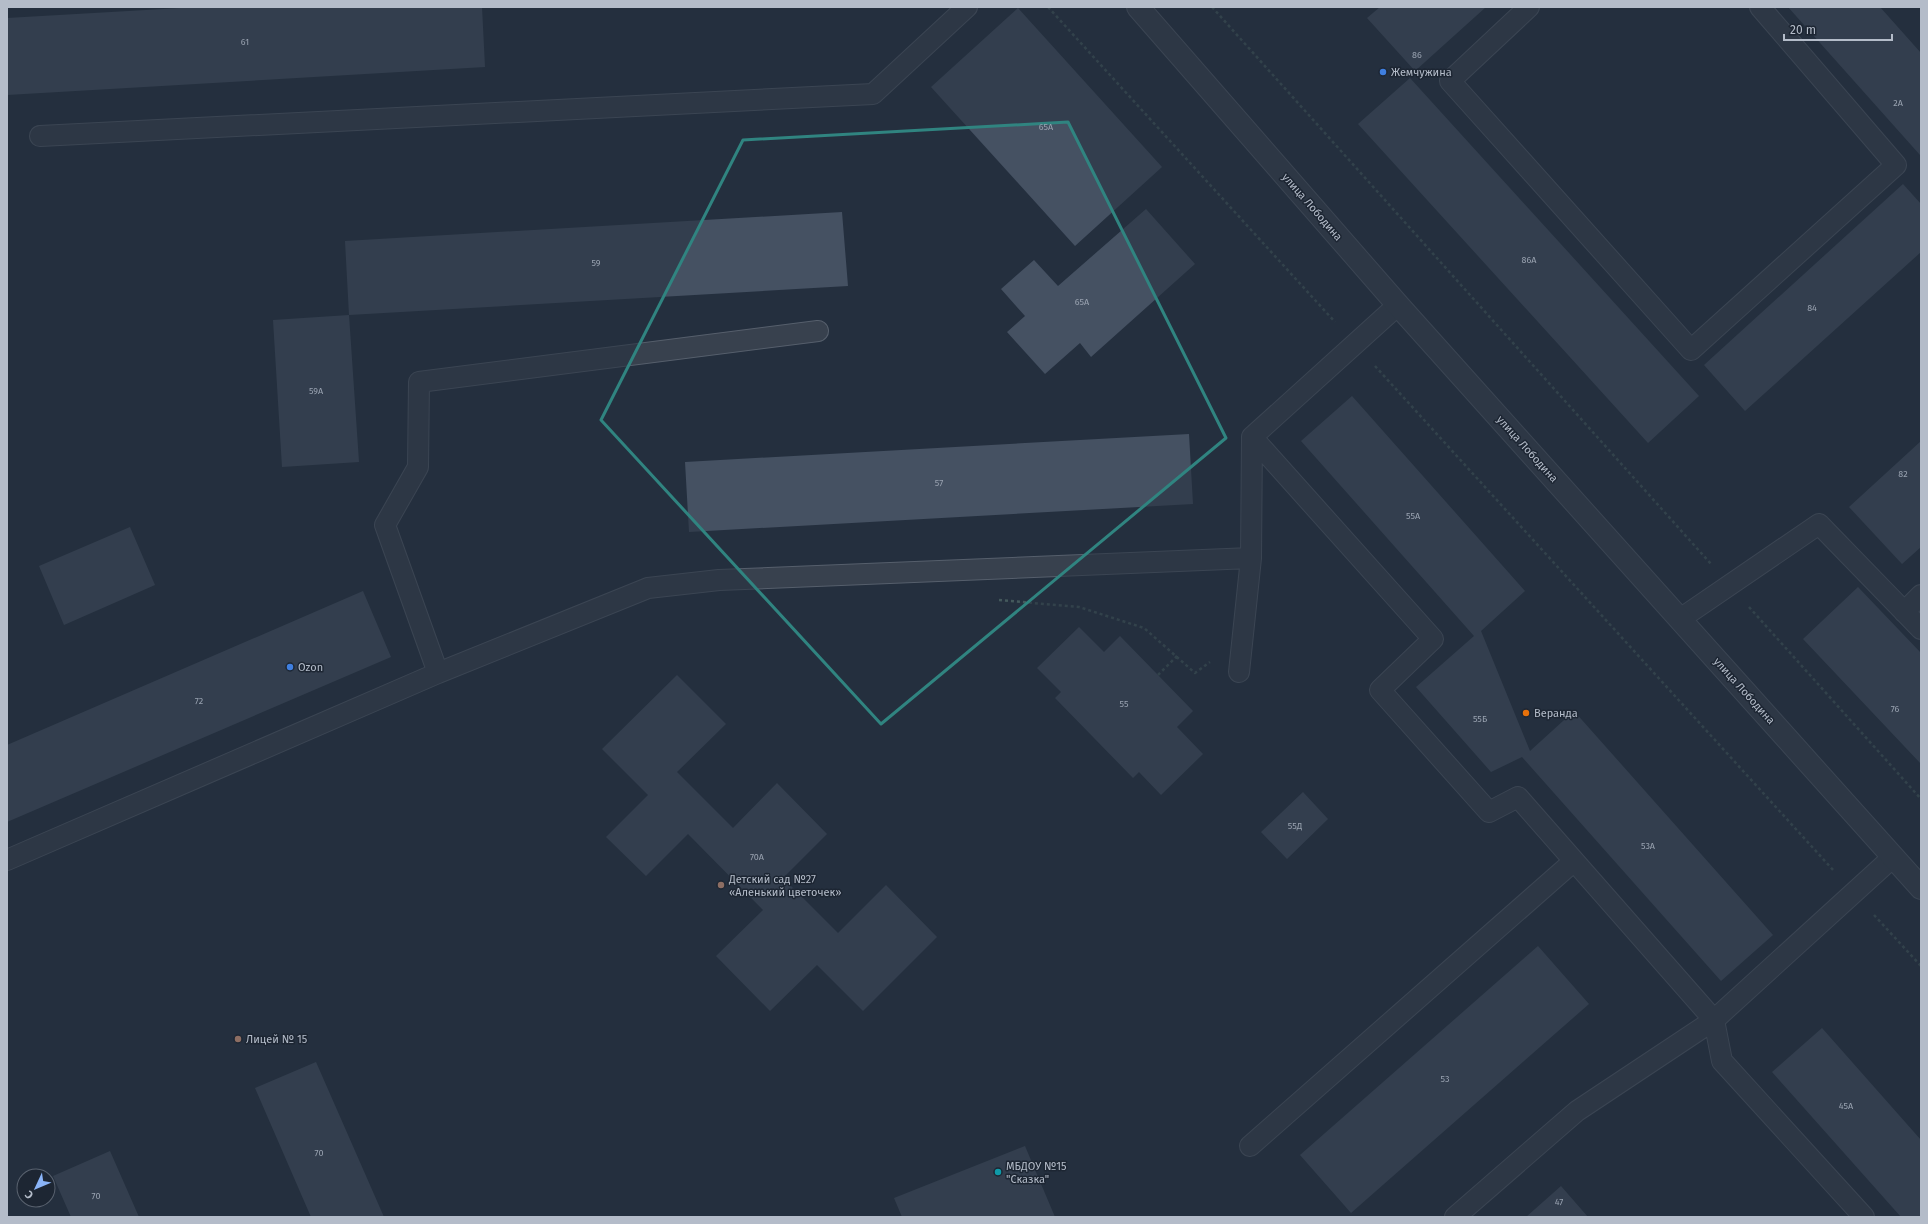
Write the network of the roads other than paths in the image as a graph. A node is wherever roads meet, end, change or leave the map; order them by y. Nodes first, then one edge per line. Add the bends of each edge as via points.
1 (967, 7) edge
2 (1138, 7) edge
3 (1529, 7) edge
4 (1760, 7) edge
5 (40, 136) dead end
6 (1398, 305) junction
7 (818, 331) dead end
8 (1252, 437) junction
9 (1251, 558) junction
10 (1921, 595) edge
11 (1904, 612) junction
12 (1680, 619) junction
13 (1921, 630) edge
14 (1239, 672) dead end
15 (438, 673) junction
16 (1893, 857) junction
17 (7, 860) edge
18 (1574, 861) junction
19 (1921, 888) edge
20 (1714, 1020) junction
21 (1250, 1146) dead end
22 (1455, 1217) edge
23 (1864, 1217) edge

1 - 5 lane via 873,94
2 - 6 street, улица Лободина
3 - 4 lane via 1450,80 1691,350 1896,165
6 - 8 lane
6 - 12 street, улица Лободина
7 - 15 lane via 419,382 418,467 385,525
8 - 9 lane
8 - 18 lane via 1433,639 1380,690 1488,812 1518,797
9 - 14 lane
9 - 15 lane via 719,580 648,588
10 - 11 lane
11 - 12 lane via 1819,524
11 - 13 lane
12 - 16 street, улица Лободина
15 - 17 lane
16 - 19 street, улица Лободина
16 - 20 lane
18 - 20 lane
18 - 21 lane
20 - 22 lane via 1577,1112
20 - 23 lane via 1722,1061

